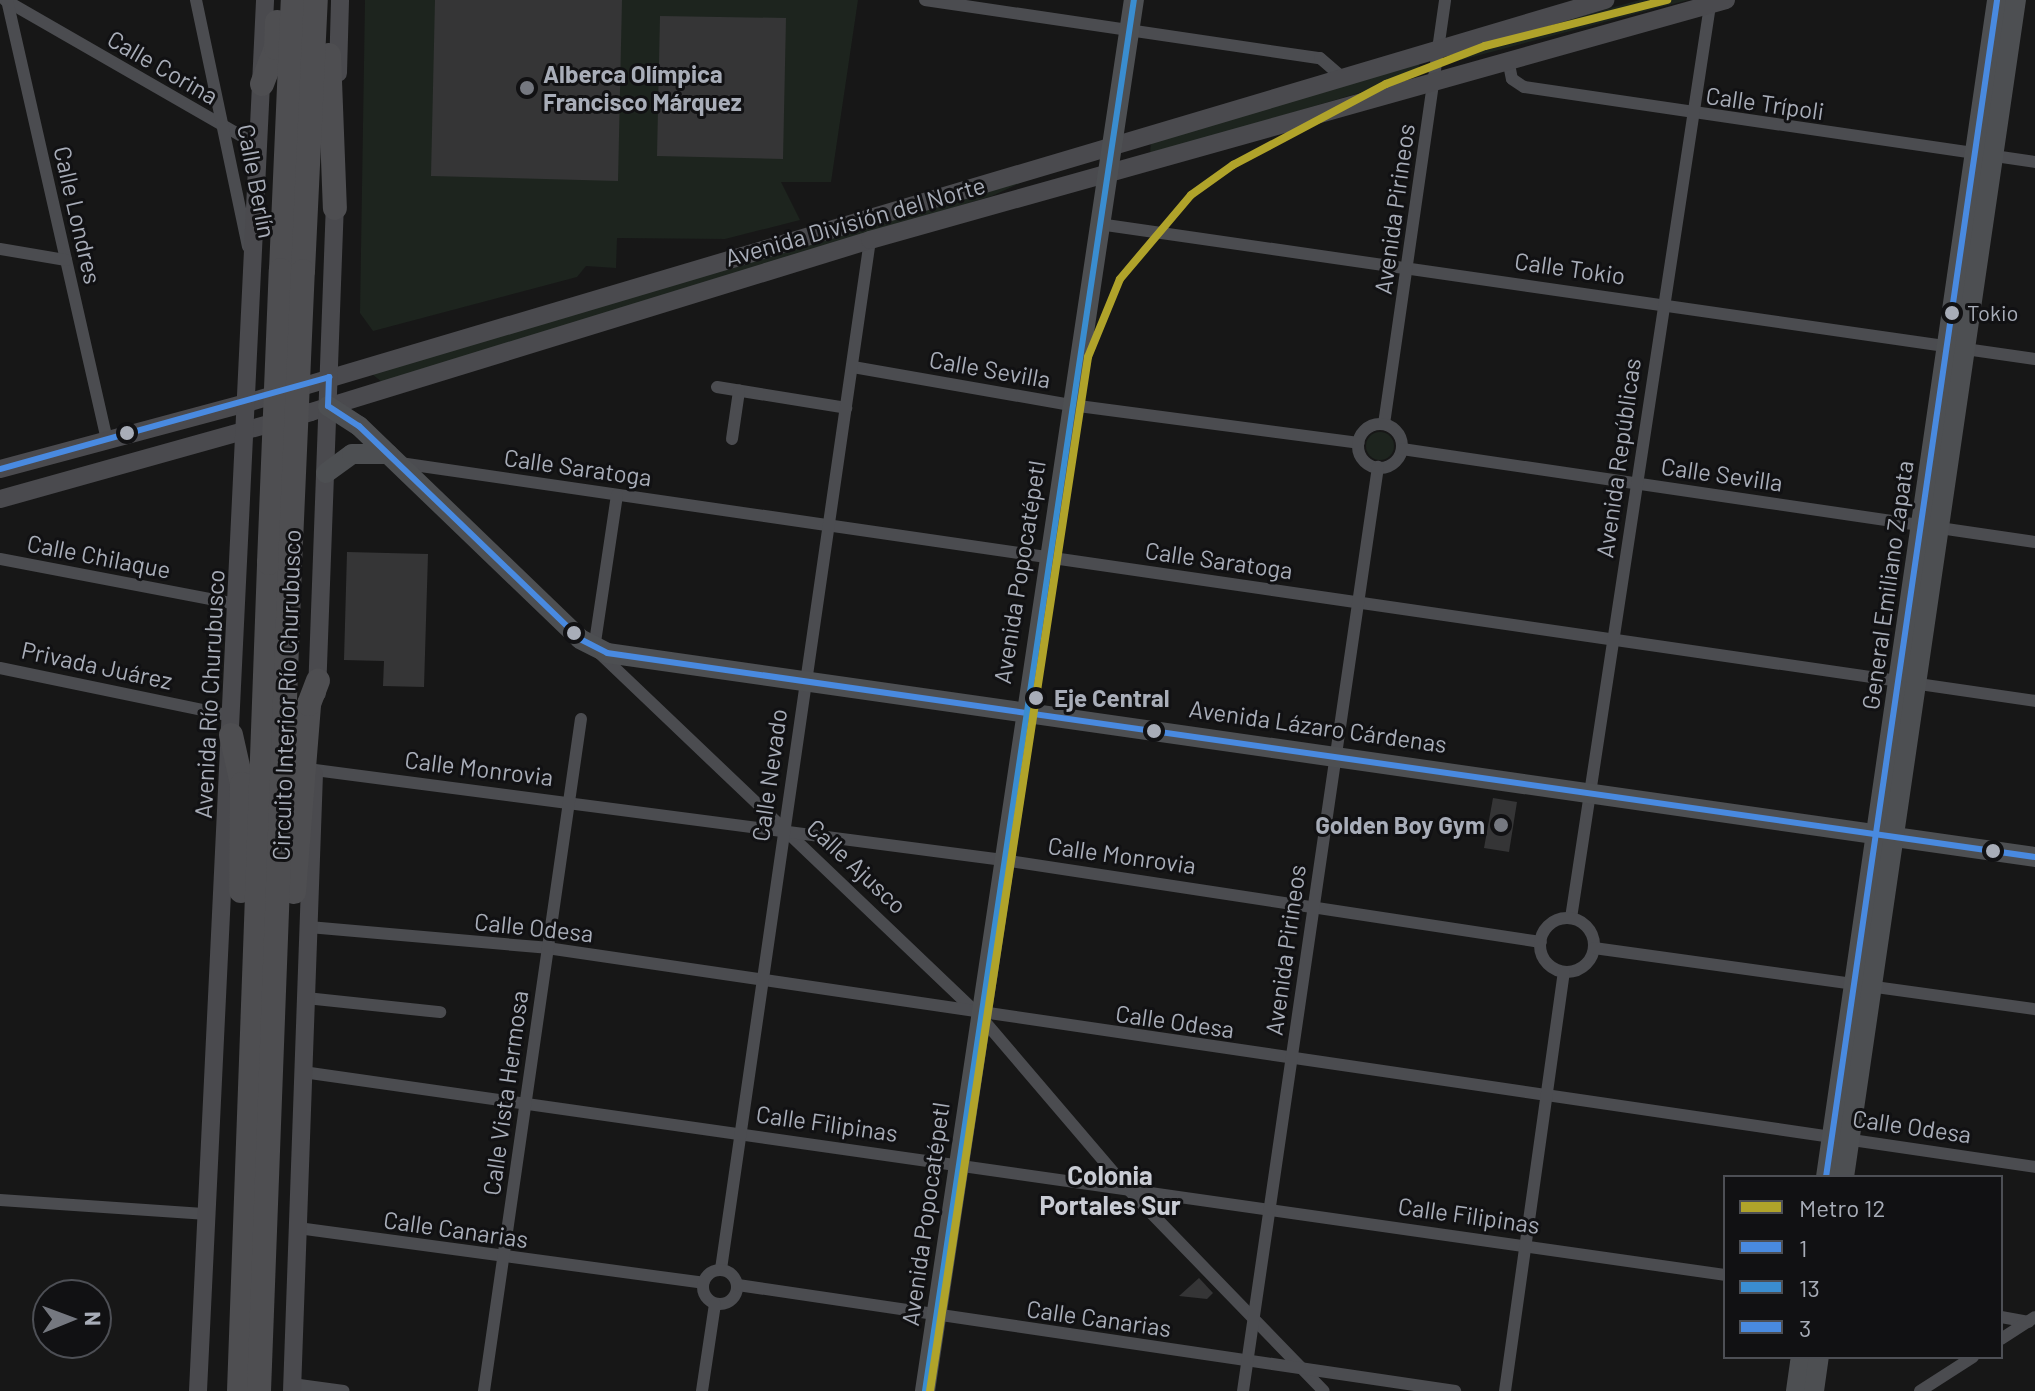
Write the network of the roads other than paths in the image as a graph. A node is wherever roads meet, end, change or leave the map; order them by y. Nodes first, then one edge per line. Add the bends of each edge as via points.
1 (6, 0) edge
2 (196, 0) edge
3 (265, 0) edge
4 (278, 0) edge
5 (293, 0) edge
6 (316, 0) edge
7 (330, 0) edge
8 (340, 0) edge
9 (925, 0) edge
10 (1134, 0) edge
11 (1445, 0) edge
12 (1605, 0) edge
13 (1997, 0) edge
14 (2016, 0) edge
15 (1718, 2) edge
16 (1129, 31) junction
17 (1439, 49) junction
18 (1508, 59) junction
19 (1342, 77) junction
20 (1435, 79) junction
21 (262, 84) junction
22 (1693, 115) junction
23 (225, 128) junction
24 (1111, 145) junction
25 (259, 146) junction
26 (1985, 154) junction
27 (1058, 161) junction
28 (2035, 162) edge
29 (1107, 174) junction
30 (998, 204) junction
31 (335, 208) junction
32 (1099, 224) junction
33 (870, 240) junction
34 (0, 249) edge
35 (66, 260) junction
36 (1407, 266) junction
37 (292, 270) junction
38 (254, 277) junction
39 (1663, 304) junction
40 (331, 307) junction
41 (252, 311) junction
42 (271, 324) junction
43 (307, 324) junction
44 (251, 333) junction
45 (330, 341) junction
46 (1957, 347) junction
47 (2035, 359) edge
48 (853, 367) junction
49 (329, 377) junction
50 (717, 387) dead end
51 (739, 391) junction
52 (247, 403) junction
53 (1071, 405) junction
54 (328, 406) junction
55 (846, 408) junction
56 (1384, 424) junction
57 (246, 429) junction
58 (732, 439) dead end
59 (107, 440) junction
60 (1358, 443) junction
61 (1402, 449) junction
62 (392, 458) junction
63 (1378, 467) junction
64 (326, 468) junction
65 (0, 469) edge
66 (244, 473) junction
67 (1637, 484) junction
68 (617, 495) junction
69 (0, 499) edge
70 (829, 525) junction
71 (1930, 526) junction
72 (2035, 542) edge
73 (1048, 557) junction
74 (0, 559) edge
75 (280, 564) junction
76 (1358, 603) junction
77 (237, 604) junction
78 (1613, 640) junction
79 (594, 648) junction
80 (0, 668) edge
81 (806, 678) junction
82 (318, 681) junction
83 (1908, 682) junction
84 (2035, 701) edge
85 (1024, 709) junction
86 (581, 719) dead end
87 (231, 725) junction
88 (1336, 754) junction
89 (315, 770) junction
90 (1592, 792) junction
91 (570, 801) junction
92 (782, 832) junction
93 (1886, 835) junction
94 (2035, 857) edge
95 (1003, 860) junction
96 (1314, 905) junction
97 (1571, 918) junction
98 (309, 927) junction
99 (1541, 942) junction
100 (547, 948) junction
101 (1594, 948) junction
102 (255, 968) junction
103 (1564, 972) junction
104 (765, 979) junction
105 (1863, 984) junction
106 (306, 998) junction
107 (2035, 1009) edge
108 (440, 1012) dead end
109 (980, 1016) junction
110 (273, 1048) junction
111 (1291, 1059) junction
112 (303, 1072) junction
113 (1546, 1096) junction
114 (526, 1104) junction
115 (742, 1134) junction
116 (1841, 1138) junction
117 (958, 1164) junction
118 (2035, 1167) edge
119 (1827, 1175) edge
120 (1844, 1175) edge
121 (1126, 1187) junction
122 (0, 1200) edge
123 (1269, 1208) junction
124 (204, 1214) junction
125 (298, 1228) junction
126 (1525, 1246) junction
127 (504, 1260) junction
128 (721, 1269) junction
129 (1723, 1275) edge
130 (703, 1283) junction
131 (738, 1285) junction
132 (715, 1304) junction
133 (936, 1315) junction
134 (2003, 1317) edge
135 (1253, 1318) junction
136 (2033, 1320) edge
137 (2003, 1338) edge
138 (1801, 1359) edge
139 (1819, 1359) edge
140 (1970, 1359) edge
141 (1247, 1362) junction
142 (1304, 1370) junction
143 (292, 1387) edge
144 (198, 1391) edge
145 (239, 1391) edge
146 (259, 1391) edge
147 (344, 1391) edge
148 (484, 1391) edge
149 (702, 1391) edge
150 (925, 1391) edge
151 (1243, 1391) edge
152 (1324, 1391) edge
153 (1455, 1391) edge
154 (1505, 1391) edge
155 (1796, 1391) edge
156 (1814, 1391) edge
157 (1920, 1391) edge

1 - 23 street, Calle Corina
1 - 35 street, Calle Londres
2 - 23 street, Calle Berlín
3 - 21 main road, Avenida Río Churubusco
4 - 21 highway via 276,48
5 - 37 highway, Circuito Interior Río Churubusco
6 - 37 highway, Circuito Interior Río Churubusco
7 - 31 highway
8 - 31 main road
9 - 16 street
10 - 16 main road, Avenida Popocatépetl
11 - 17 street, Avenida Pirineos
12 - 17 main road, Avenida División del Norte
13 - 26 main road, General Emiliano Zapata
14 - 26 main road, General Emiliano Zapata
15 - 18 main road, Avenida División del Norte
15 - 22 street, Avenida Repúblicas
16 - 19 street via 1320,58
16 - 24 main road, Avenida Popocatépetl
17 - 19 main road, Avenida División del Norte
17 - 20 street, Avenida Pirineos
18 - 20 main road, Avenida División del Norte
18 - 22 street, Calle Trípoli via 1512,79 1524,87
19 - 24 main road, Avenida División del Norte
20 - 29 main road, Avenida División del Norte
20 - 36 street, Avenida Pirineos
21 - 25 main road, Avenida Río Churubusco
22 - 26 street, Calle Trípoli
22 - 39 street, Avenida Repúblicas
23 - 25 street, Calle Corina
23 - 38 street, Calle Berlín
24 - 27 main road, Avenida División del Norte
24 - 29 main road, Avenida Popocatépetl
25 - 38 main road, Avenida Río Churubusco
26 - 28 street, Calle Trípoli
26 - 46 main road, General Emiliano Zapata
27 - 30 main road via 1070,169 1068,177
27 - 49 main road, Avenida División del Norte
29 - 30 main road, Avenida División del Norte
29 - 32 main road, Avenida Popocatépetl
30 - 33 main road, Avenida División del Norte
31 - 40 main road
32 - 36 street, Calle Tokio
32 - 53 main road, Avenida Popocatépetl
33 - 48 street, Calle Nevado
33 - 54 main road, Avenida División del Norte
34 - 35 street
35 - 59 street, Calle Londres
36 - 39 street, Calle Tokio
36 - 56 street, Avenida Pirineos
37 - 75 highway, Circuito Interior Río Churubusco, bridge
38 - 41 main road, Avenida Río Churubusco
39 - 46 street, Calle Tokio
39 - 67 street, Avenida Repúblicas
40 - 43 main road
40 - 45 main road
41 - 42 main road
41 - 44 main road, Avenida Río Churubusco
42 - 43 main road
42 - 44 main road
43 - 45 main road
44 - 52 main road, Avenida Río Churubusco
45 - 49 main road
46 - 47 street, Calle Tokio
46 - 71 main road, General Emiliano Zapata
48 - 53 street, Calle Sevilla
48 - 55 street, Calle Nevado
49 - 52 main road, Avenida División del Norte
49 - 54 main road
50 - 51 street
51 - 55 street
51 - 58 street
52 - 57 main road, Avenida Río Churubusco
52 - 59 main road, Avenida División del Norte
53 - 60 street, Calle Sevilla
53 - 73 main road, Avenida Popocatépetl
54 - 57 main road, Avenida División del Norte
54 - 62 main road, Calle Ajusco
54 - 64 main road
55 - 70 street, Calle Nevado
56 - 60 street via 1370,426
56 - 61 street via 1396,430
57 - 66 main road, Avenida Río Churubusco
57 - 69 main road, Avenida División del Norte
59 - 65 main road, Avenida División del Norte
60 - 63 street via 1363,459
61 - 63 street via 1391,465
61 - 67 street, Calle Sevilla
62 - 64 main road via 352,454
62 - 68 street, Calle Saratoga
62 - 79 main road, Calle Ajusco
63 - 76 street, Avenida Pirineos
64 - 66 main road via 311,452 262,461
64 - 82 main road
66 - 77 main road, Avenida Río Churubusco
67 - 71 street, Calle Sevilla
67 - 78 street, Avenida Repúblicas
68 - 70 street, Calle Saratoga
68 - 79 street
70 - 73 street, Calle Saratoga
70 - 81 street, Calle Nevado
71 - 72 street, Calle Sevilla
71 - 83 main road, General Emiliano Zapata
73 - 76 street, Calle Saratoga
73 - 85 main road, Avenida Popocatépetl
74 - 77 street, Calle Chilaque
75 - 102 highway, Circuito Interior Río Churubusco
75 - 110 highway, Circuito Interior Río Churubusco
76 - 78 street, Calle Saratoga
76 - 88 street, Avenida Pirineos
77 - 87 main road, Avenida Río Churubusco
78 - 83 street, Calle Saratoga
78 - 90 street, Avenida Repúblicas
79 - 81 main road, Avenida Lázaro Cárdenas
79 - 92 street, Calle Ajusco
80 - 87 street, Privada Juárez
81 - 85 main road, Avenida Lázaro Cárdenas
81 - 92 street, Calle Nevado
82 - 89 main road
82 - 110 highway via 309,704 290,983
83 - 84 street, Calle Saratoga
83 - 93 main road, General Emiliano Zapata
85 - 88 main road, Avenida Lázaro Cárdenas
85 - 95 main road, Avenida Popocatépetl
86 - 91 street, Calle Vista Hermosa
87 - 102 highway via 242,784 240,926
87 - 124 main road, Avenida Río Churubusco
88 - 90 main road, Avenida Lázaro Cárdenas
88 - 96 street, Avenida Pirineos
89 - 91 street, Calle Monrovia
89 - 98 main road
90 - 93 main road, Avenida Lázaro Cárdenas
90 - 97 street, Avenida Repúblicas
91 - 92 street, Calle Monrovia
91 - 100 street, Calle Vista Hermosa
92 - 95 street, Calle Monrovia
92 - 104 street, Calle Nevado
92 - 109 street, Calle Ajusco
93 - 94 main road, Avenida Lázaro Cárdenas
93 - 105 main road, General Emiliano Zapata
95 - 96 street, Calle Monrovia
95 - 109 main road, Avenida Popocatépetl
96 - 99 street, Calle Monrovia
96 - 111 street, Avenida Pirineos
97 - 99 street via 1548,927
97 - 101 street via 1586,926
98 - 100 street, Calle Odesa
98 - 106 main road
99 - 103 street via 1544,959
100 - 104 street, Calle Odesa
100 - 114 street, Calle Vista Hermosa
101 - 103 street via 1581,969
101 - 105 street
102 - 145 highway, Circuito Interior Río Churubusco
103 - 113 street
104 - 109 street, Calle Odesa
104 - 115 street, Calle Nevado
105 - 107 street
105 - 116 main road, General Emiliano Zapata
106 - 108 street
106 - 112 main road
109 - 111 street, Calle Odesa
109 - 117 main road, Avenida Popocatépetl
109 - 121 street, Calle Ajusco
110 - 146 highway, Circuito Interior Río Churubusco
111 - 113 street, Calle Odesa
111 - 123 street, Avenida Pirineos
112 - 114 street, Calle Filipinas
112 - 125 main road
113 - 116 street, Calle Odesa
113 - 126 street
114 - 115 street, Calle Filipinas
114 - 127 street, Calle Vista Hermosa
115 - 117 street, Calle Filipinas
115 - 128 street, Calle Nevado
116 - 118 street, Calle Odesa
116 - 119 main road, General Emiliano Zapata
116 - 120 main road, General Emiliano Zapata
117 - 121 street, Calle Filipinas
117 - 133 main road, Avenida Popocatépetl
121 - 123 street, Calle Filipinas
121 - 135 street, Calle Ajusco
122 - 124 street
123 - 126 street, Calle Filipinas
123 - 135 street, Avenida Pirineos
124 - 144 main road, Avenida Río Churubusco
125 - 127 street, Calle Canarias
125 - 143 main road
126 - 129 street, Calle Filipinas
126 - 154 street
127 - 130 street, Calle Canarias
127 - 148 street, Calle Vista Hermosa
128 - 130 street
128 - 131 street
130 - 132 street
131 - 132 street via 731,1300
131 - 133 street, Calle Canarias
132 - 149 street
133 - 141 street, Calle Canarias
133 - 150 main road, Avenida Popocatépetl
134 - 136 street
135 - 141 street, Avenida Pirineos
135 - 142 street, Calle Ajusco
136 - 137 street
138 - 155 main road
139 - 156 main road
140 - 157 street
141 - 142 street, Calle Canarias
141 - 151 street, Avenida Pirineos
142 - 152 street, Calle Ajusco
142 - 153 street, Calle Canarias
143 - 147 street

